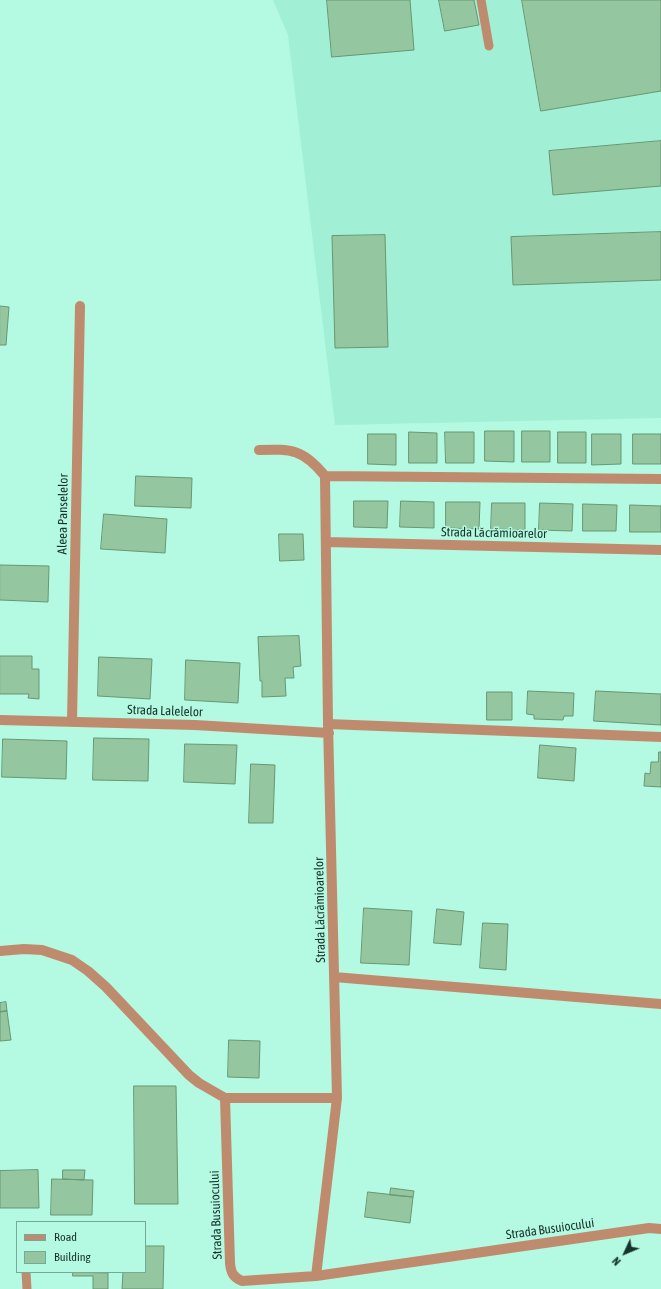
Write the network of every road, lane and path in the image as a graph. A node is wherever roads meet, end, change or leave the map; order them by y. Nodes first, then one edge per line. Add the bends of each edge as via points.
1 (481, 0) edge
2 (489, 46) dead end
3 (80, 306) dead end
4 (259, 450) dead end
5 (325, 476) junction
6 (661, 479) edge
7 (326, 542) junction
8 (661, 550) edge
9 (0, 720) edge
10 (72, 721) junction
11 (329, 729) junction
12 (661, 737) edge
13 (0, 951) edge
14 (334, 977) junction
15 (661, 1004) edge
16 (225, 1098) junction
17 (337, 1098) junction
18 (661, 1229) edge
19 (26, 1273) edge
20 (316, 1276) junction
21 (27, 1289) edge

1 - 2 lane
3 - 10 street, Aleea Panselelor
4 - 5 street via 286,449 301,454 316,465
5 - 6 street
5 - 7 street, Strada Lăcrămioarelor
7 - 8 street, Strada Lăcrămioarelor
7 - 11 street, Strada Lăcrămioarelor
9 - 10 street, Strada Lalelelor
10 - 11 street, Strada Lalelelor
11 - 12 street, Strada Lalelelor
11 - 14 street, Strada Lăcrămioarelor
13 - 16 street via 42,950 72,960 106,986 189,1075
14 - 15 street
14 - 17 street, Strada Lăcrămioarelor
16 - 17 street
16 - 20 street, Strada Busuiocului via 231,1271 242,1281
17 - 20 street, Strada Lăcrămioarelor
18 - 20 street, Strada Busuiocului via 649,1228
19 - 21 lane

